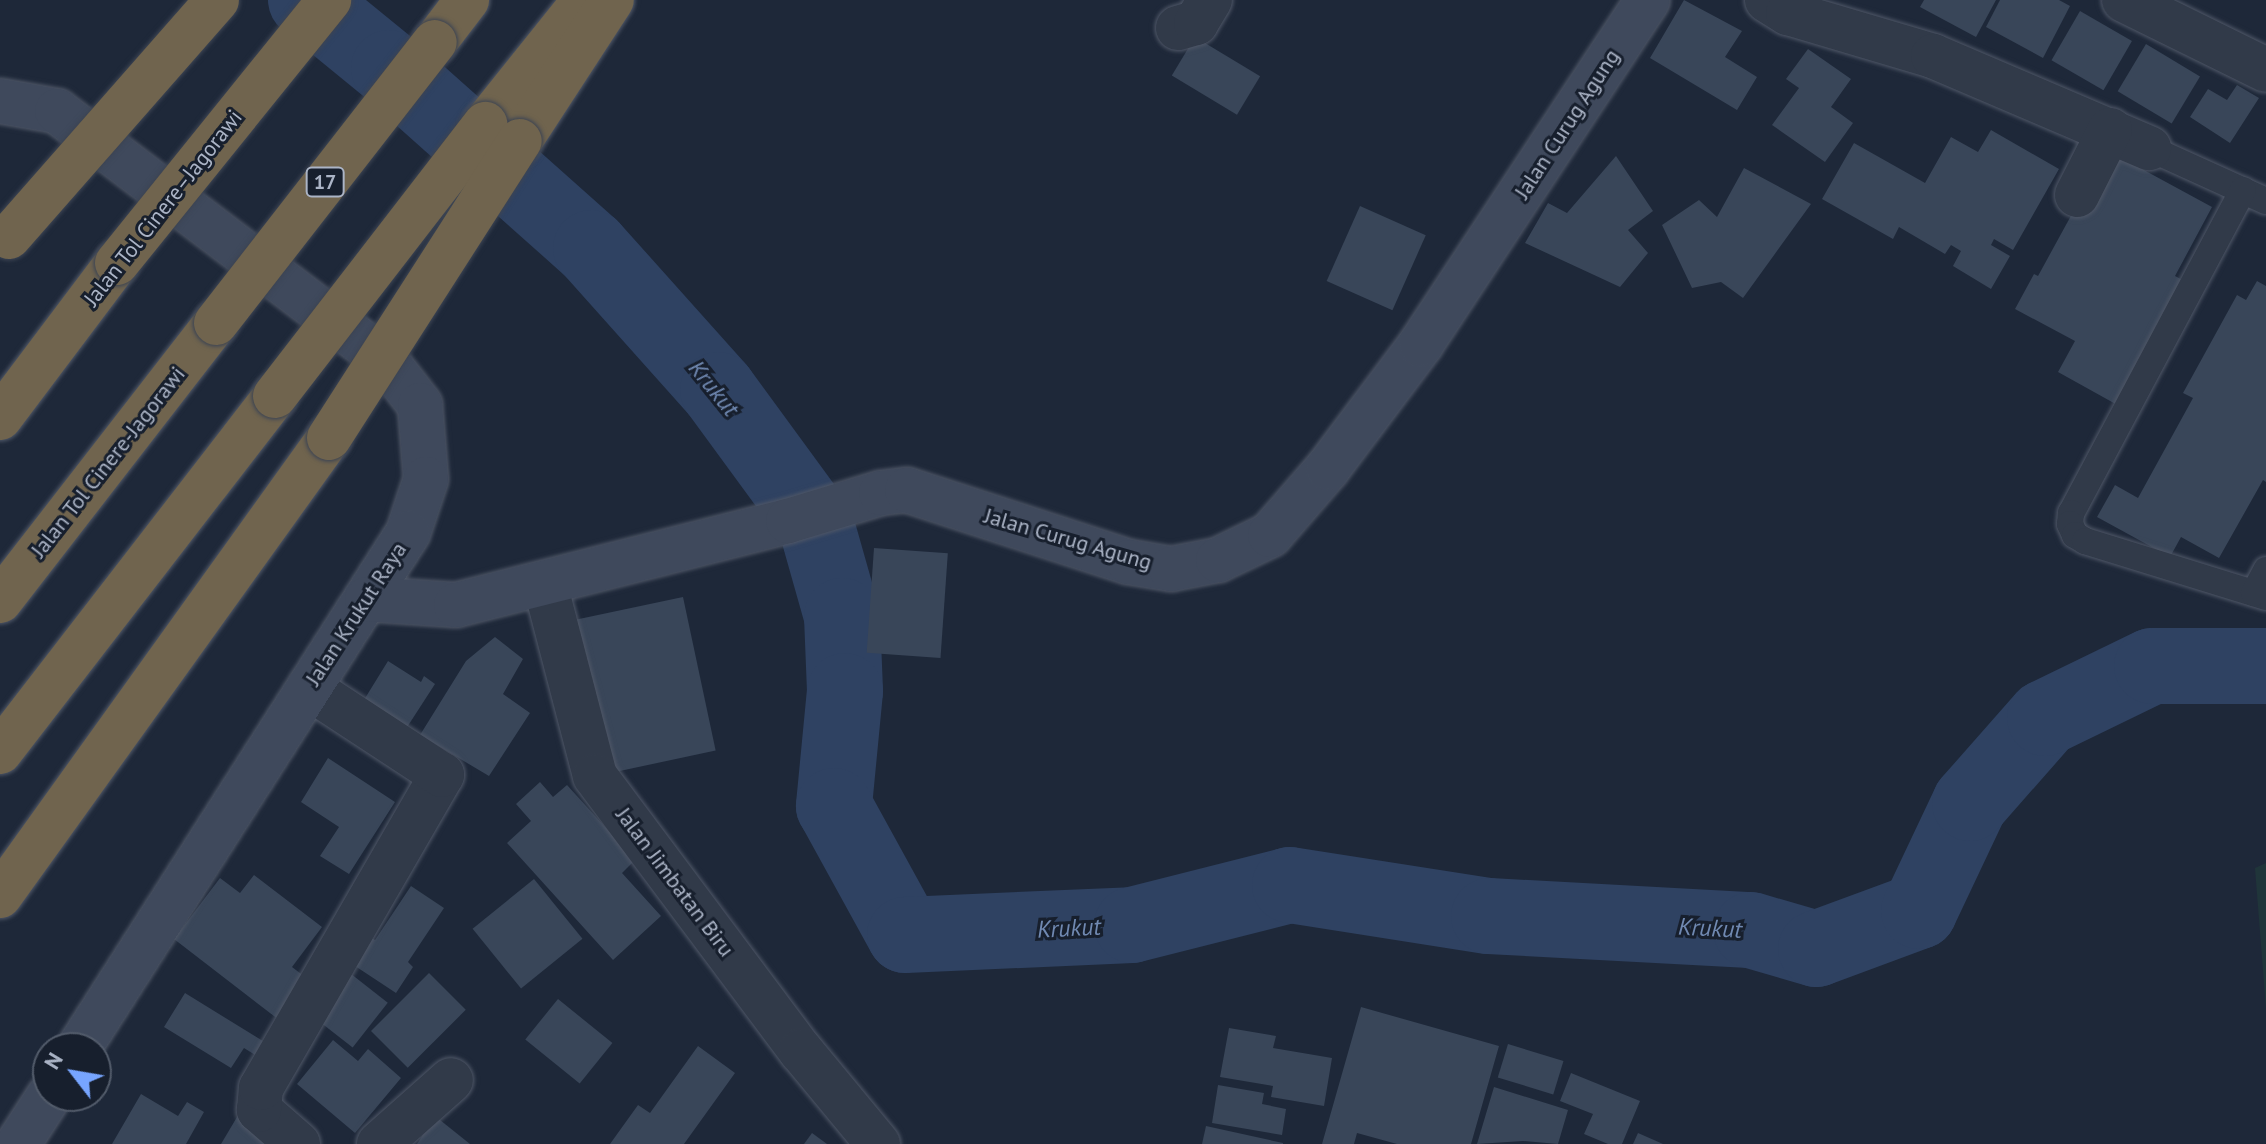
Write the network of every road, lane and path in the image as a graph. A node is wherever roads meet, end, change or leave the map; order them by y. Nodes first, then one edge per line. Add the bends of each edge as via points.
1 (217, 0) edge
2 (329, 0) edge
3 (467, 0) edge
4 (584, 0) edge
5 (612, 0) edge
6 (1648, 0) edge
7 (1767, 0) edge
8 (2124, 0) edge
9 (2266, 70) edge
10 (0, 101) edge
11 (2110, 130) junction
12 (503, 132) junction
13 (2149, 148) joint
14 (2077, 195) dead end
15 (2255, 196) edge
16 (5, 243) edge
17 (0, 418) edge
18 (2266, 570) edge
19 (545, 584) junction
20 (2260, 595) edge
21 (367, 599) junction
22 (0, 601) edge
23 (309, 688) junction
24 (0, 752) edge
25 (0, 896) edge
26 (89, 1032) edge
27 (451, 1080) dead end
28 (39, 1112) edge
29 (18, 1144) edge
30 (298, 1144) edge
31 (379, 1144) edge
32 (878, 1144) edge

1 - 16 highway, bridge
2 - 17 highway, Jalan Tol Cinere–Jagorawi, bridge
3 - 22 highway, Jalan Tol Cinere-Jagorawi / 17, bridge
4 - 12 highway
5 - 12 highway
6 - 19 street, Jalan Curug Agung via 1421,344 1270,535 1218,560 1171,569 1129,562 907,490
7 - 11 street via 1788,13 1933,56
8 - 9 street
10 - 21 street, Jalan Krukut Raya via 57,111 386,361 420,405 426,479 408,533
11 - 13 street
11 - 14 street
12 - 24 highway, bridge via 275,396
12 - 25 highway, bridge via 329,438
13 - 15 lane
15 - 20 lane via 2071,513 2070,524 2085,541
18 - 20 lane
19 - 21 street, Jalan Curug Agung via 456,605
19 - 32 street, Jalan Jimbatan Biru via 595,776 801,1051
21 - 23 street, Jalan Krukut Raya
23 - 26 street, Jalan Krukut Raya
23 - 30 street via 442,775 261,1088 259,1110
27 - 31 street
28 - 29 street

